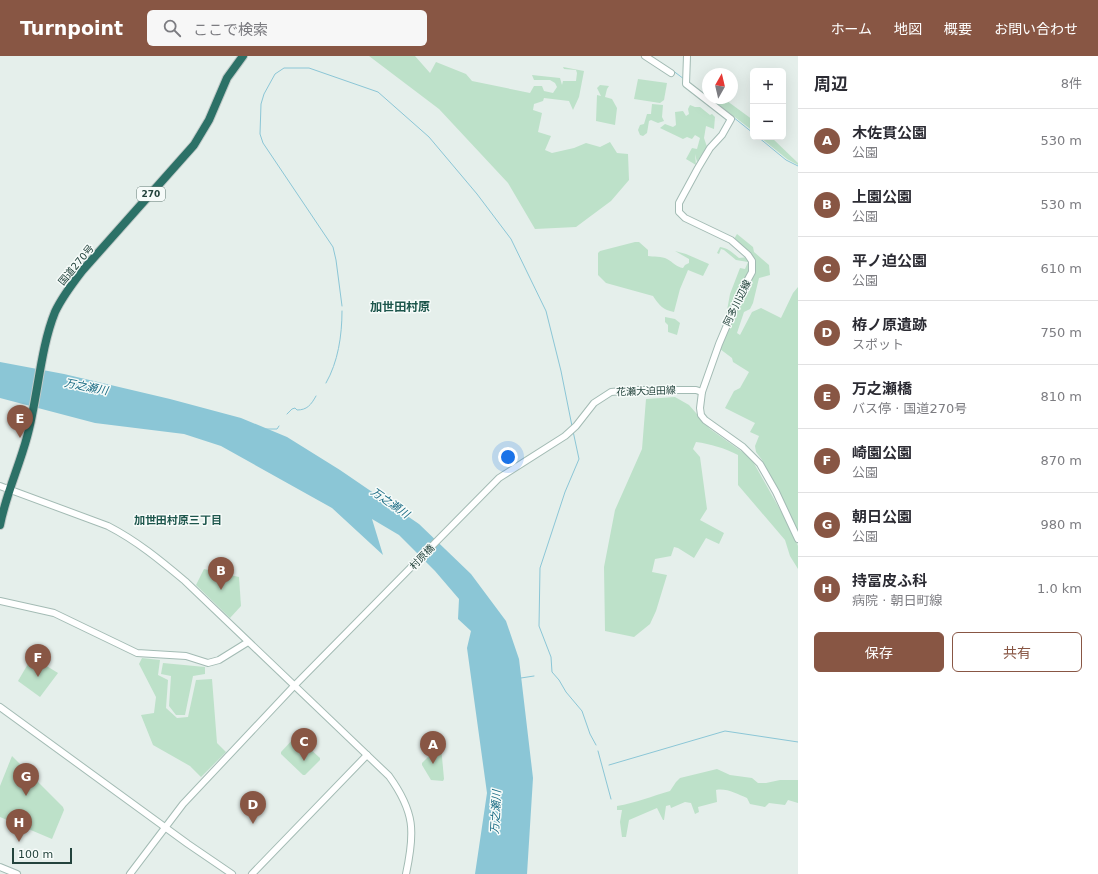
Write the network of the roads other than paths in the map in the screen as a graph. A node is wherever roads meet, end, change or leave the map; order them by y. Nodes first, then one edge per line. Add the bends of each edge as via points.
1 (243, 56) edge
2 (645, 56) edge
3 (687, 56) edge
4 (671, 73) dead end
5 (702, 392) junction
6 (0, 486) edge
7 (9, 489) junction
8 (0, 525) edge
9 (450, 528) joint
10 (798, 539) edge
11 (0, 601) edge
12 (248, 642) junction
13 (294, 686) junction
14 (0, 707) edge
15 (367, 755) junction
16 (165, 827) junction
17 (0, 867) edge
18 (18, 874) edge
19 (130, 874) edge
20 (232, 874) edge
21 (252, 874) edge
22 (406, 874) edge

1 - 7 highway, 国道270号 / 270 via 227,78 209,120 194,145 74,281 60,302 50,326 32,418
2 - 4 street
3 - 5 street, 阿多川辺線 via 686,84 730,119 722,135 710,148 698,168 678,209 686,218 731,240 752,261 752,272 740,292 718,344
5 - 9 street, 花瀬大迫田線 via 611,392 594,403 565,436 499,478
5 - 10 street, 阿多川辺線 via 701,415 743,447 760,464
6 - 7 street
7 - 8 highway, 国道270号 / 270
7 - 12 street via 91,519 125,535 185,581
9 - 13 street, 村原橋
11 - 12 street via 54,613 137,653 186,656 208,663 219,660
12 - 13 street
13 - 15 street
13 - 16 street, 村原橋
14 - 16 street
15 - 21 street
15 - 22 street via 390,776 411,818 411,850
16 - 19 street, 村原橋
16 - 20 street
17 - 18 street

